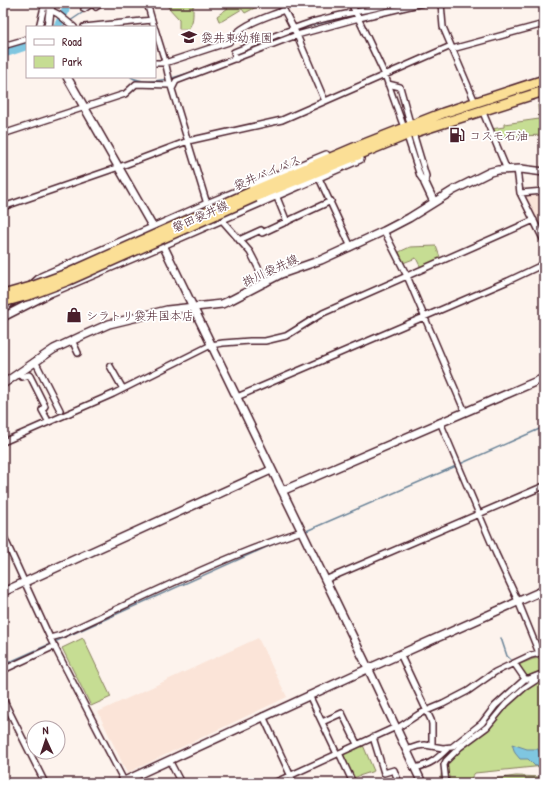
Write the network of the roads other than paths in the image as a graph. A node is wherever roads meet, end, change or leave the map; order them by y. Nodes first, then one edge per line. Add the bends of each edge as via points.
1 (102, 3) edge
2 (147, 3) edge
3 (351, 3) edge
4 (397, 3) edge
5 (423, 3) edge
6 (441, 3) edge
7 (387, 4) edge
8 (94, 5) edge
9 (50, 7) edge
10 (84, 9) dead end
11 (357, 14) junction
12 (152, 20) junction
13 (544, 24) edge
14 (39, 26) edge
15 (48, 26) edge
16 (73, 26) edge
17 (94, 26) edge
18 (154, 26) edge
19 (156, 32) edge
20 (295, 32) junction
21 (26, 39) edge
22 (3, 46) edge
23 (452, 48) junction
24 (156, 63) edge
25 (165, 63) junction
26 (385, 75) junction
27 (68, 78) edge
28 (544, 80) edge
29 (388, 84) junction
30 (170, 86) junction
31 (544, 90) edge
32 (326, 101) junction
33 (475, 102) junction
34 (84, 107) junction
35 (482, 110) junction
36 (444, 113) junction
37 (452, 120) junction
38 (410, 123) junction
39 (403, 125) junction
40 (3, 134) edge
41 (411, 137) junction
42 (188, 141) junction
43 (119, 167) junction
44 (518, 169) junction
45 (507, 170) junction
46 (544, 172) edge
47 (318, 176) junction
48 (425, 183) joint
49 (544, 191) edge
50 (520, 193) junction
51 (253, 194) junction
52 (276, 195) junction
53 (331, 201) junction
54 (434, 202) junction
55 (207, 204) junction
56 (3, 207) edge
57 (221, 219) junction
58 (534, 220) junction
59 (287, 222) junction
60 (155, 228) junction
61 (384, 230) junction
62 (239, 240) junction
63 (544, 241) edge
64 (163, 245) junction
65 (351, 247) junction
66 (544, 264) edge
67 (407, 276) junction
68 (266, 283) junction
69 (3, 295) edge
70 (3, 302) edge
71 (192, 306) junction
72 (3, 309) edge
73 (3, 317) edge
74 (425, 317) junction
75 (72, 340) junction
76 (211, 345) junction
77 (78, 353) dead end
78 (36, 361) junction
79 (110, 366) dead end
80 (19, 373) junction
81 (544, 378) edge
82 (3, 384) edge
83 (123, 389) junction
84 (237, 397) junction
85 (60, 410) dead end
86 (465, 412) junction
87 (47, 419) dead end
88 (440, 422) junction
89 (3, 442) edge
90 (271, 470) junction
91 (544, 486) edge
92 (282, 491) junction
93 (480, 513) junction
94 (303, 534) junction
95 (3, 535) edge
96 (325, 580) junction
97 (24, 582) junction
98 (544, 590) edge
99 (3, 592) edge
100 (518, 602) junction
101 (51, 639) junction
102 (54, 646) junction
103 (541, 653) edge
104 (400, 654) junction
105 (514, 663) junction
106 (368, 668) junction
107 (3, 670) edge
108 (544, 674) edge
109 (525, 680) junction
110 (309, 695) junction
111 (3, 699) edge
112 (426, 711) junction
113 (263, 716) junction
114 (322, 722) junction
115 (396, 728) junction
116 (373, 737) junction
117 (356, 744) junction
118 (432, 746) junction
119 (448, 748) junction
120 (406, 750) junction
121 (338, 753) junction
122 (169, 760) junction
123 (415, 768) junction
124 (444, 770) junction
125 (291, 775) junction
126 (122, 782) edge
127 (420, 782) edge
128 (45, 783) edge
129 (181, 783) edge
130 (274, 783) edge
131 (294, 783) edge
132 (353, 783) edge
133 (399, 783) edge
134 (446, 783) edge

1 - 8 street
2 - 12 street
3 - 11 street
4 - 7 street
5 - 11 street
6 - 23 street via 443,27
7 - 11 street
8 - 10 street
9 - 14 street via 44,7
9 - 15 street
9 - 16 street
11 - 20 street via 313,22
11 - 26 street
12 - 17 street
12 - 18 street
13 - 23 street
19 - 25 street
20 - 25 street via 284,10 251,24 234,35 229,42
20 - 30 street via 176,81
20 - 32 street
21 - 22 street
23 - 26 street
23 - 33 street
24 - 25 street
25 - 30 street
26 - 29 street
26 - 32 street
27 - 34 street
28 - 33 highway, 袋井バイパス
29 - 38 street via 400,87
29 - 39 street
30 - 34 street via 136,84 125,94
30 - 42 street
31 - 35 highway, 袋井バイパス
32 - 42 street via 282,120
33 - 36 highway, 袋井バイパス
34 - 40 street
34 - 43 street
35 - 37 highway, 袋井バイパス
35 - 45 street
36 - 38 street, 磐田袋井線
36 - 51 highway, 袋井バイパス via 354,148
37 - 41 street, 磐田袋井線 via 441,127
37 - 51 highway, 袋井バイパス
38 - 39 street, 磐田袋井線
39 - 55 street, 磐田袋井線
41 - 47 street, 磐田袋井線
41 - 48 street via 426,176
42 - 43 street
42 - 55 street
43 - 56 street
43 - 60 street
44 - 45 street, 掛川袋井線
44 - 46 street, 掛川袋井線
44 - 50 street
45 - 54 street, 掛川袋井線 via 490,172
47 - 52 street, 磐田袋井線
47 - 53 street
48 - 54 street
49 - 50 street
50 - 58 street
51 - 69 highway, 袋井バイパス, bridge via 67,274
51 - 70 highway, 袋井バイパス, bridge via 69,280
52 - 57 street, 磐田袋井線
52 - 59 street
53 - 59 street
53 - 65 street
54 - 61 street, 掛川袋井線
55 - 60 street, 磐田袋井線
57 - 62 street
57 - 64 street, 磐田袋井線
58 - 63 street
58 - 67 street
59 - 62 street
60 - 64 street
60 - 72 street, 磐田袋井線 via 41,278
61 - 65 street, 掛川袋井線
61 - 67 street
62 - 68 street via 250,252
64 - 71 street
64 - 73 street, 磐田袋井線 via 50,293
65 - 68 street, 掛川袋井線 via 281,274
66 - 74 street
67 - 74 street
67 - 76 street via 323,312 286,336 265,341 223,342
68 - 71 street, 掛川袋井線 via 226,302
71 - 75 street, 掛川袋井線 via 109,324
71 - 76 street
74 - 84 street
74 - 86 street
75 - 77 street
75 - 78 street, 掛川袋井線
76 - 83 street
76 - 84 street
78 - 80 street, 掛川袋井線
78 - 85 street
79 - 83 street
80 - 82 street, 掛川袋井線
80 - 87 street via 22,377 30,376 45,406 42,410
81 - 86 street
83 - 89 street
84 - 90 street
86 - 88 street
88 - 92 street
88 - 93 street
90 - 92 street
90 - 97 street
91 - 93 street
92 - 94 street
93 - 96 street
93 - 100 street
94 - 96 street
94 - 101 street via 272,541 230,558
95 - 97 street
96 - 106 street
97 - 99 street
97 - 101 street
98 - 100 street
100 - 103 street
100 - 104 street
101 - 102 street
102 - 107 street
102 - 126 street
103 - 105 street
104 - 106 street
104 - 112 street
105 - 109 street
105 - 112 street via 468,691
106 - 110 street
106 - 115 street
108 - 109 street
108 - 124 street via 524,688 506,704 487,727 451,755
109 - 119 street via 495,706 482,723
110 - 113 street
110 - 114 street
111 - 128 street
112 - 115 street
112 - 118 street via 432,724
113 - 122 street
113 - 125 street
114 - 117 street via 342,713
114 - 121 street
115 - 116 street
115 - 120 street
116 - 117 street
116 - 133 street via 384,773 394,770
117 - 121 street
118 - 119 street
118 - 120 street via 418,746
119 - 123 street via 429,765
119 - 124 street via 442,758
120 - 123 street
121 - 125 street
121 - 132 street
122 - 126 street
122 - 129 street
123 - 127 street
124 - 134 street
125 - 130 street
125 - 131 street

